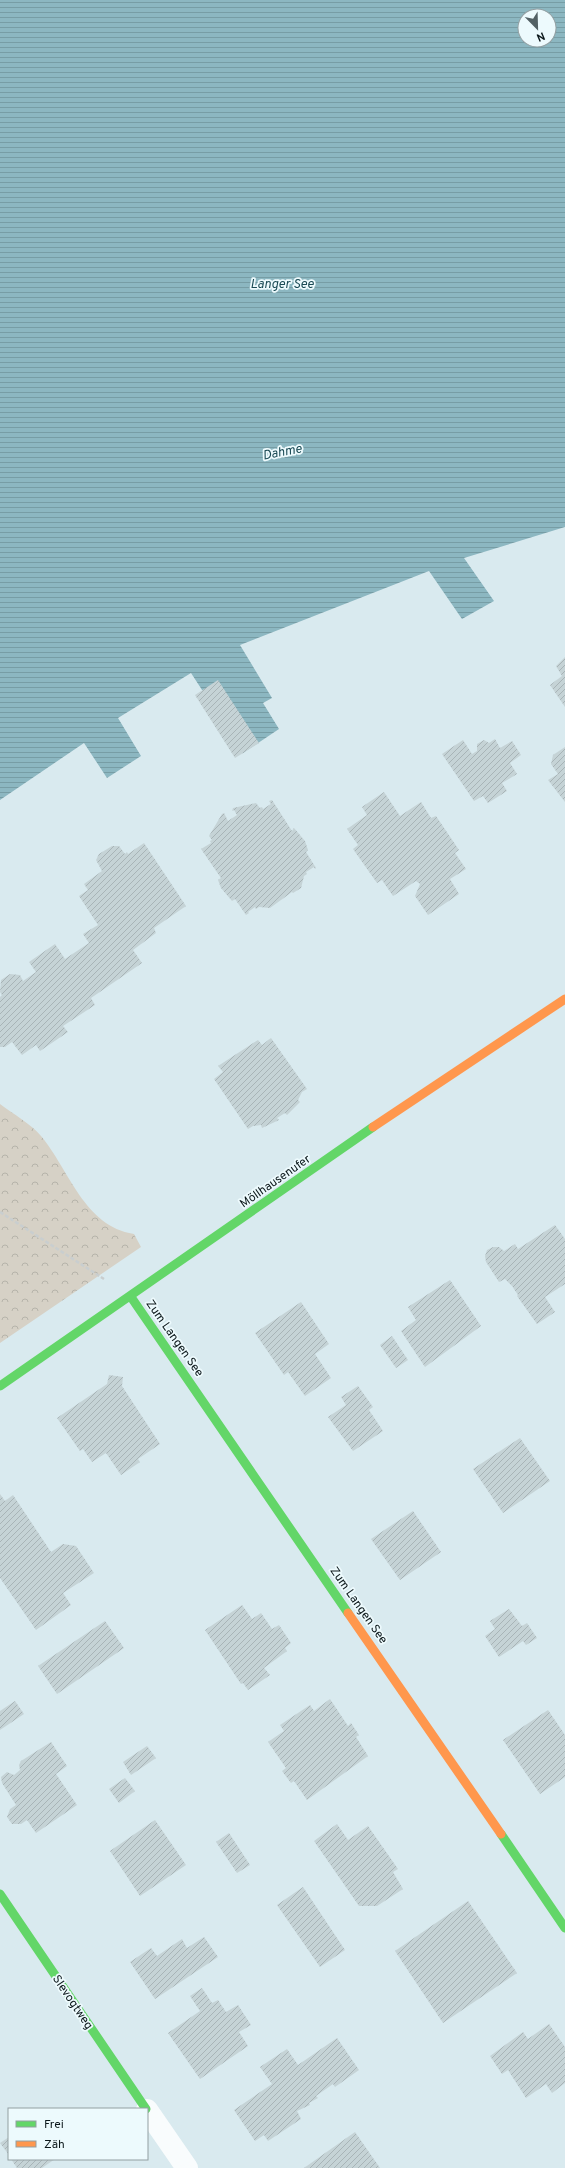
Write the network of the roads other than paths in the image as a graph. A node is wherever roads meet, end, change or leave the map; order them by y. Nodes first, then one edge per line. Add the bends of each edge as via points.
1 (565, 999) edge
2 (131, 1297) junction
3 (0, 1386) edge
4 (0, 1894) edge
5 (565, 1928) edge
6 (146, 2108) edge
7 (148, 2111) edge
8 (186, 2168) edge

1 - 2 street, Möllhausenufer via 355,1140
2 - 3 street, Möllhausenufer
2 - 5 street, Zum Langen See
4 - 6 street, Slevogtweg
7 - 8 street, Slevogtweg

